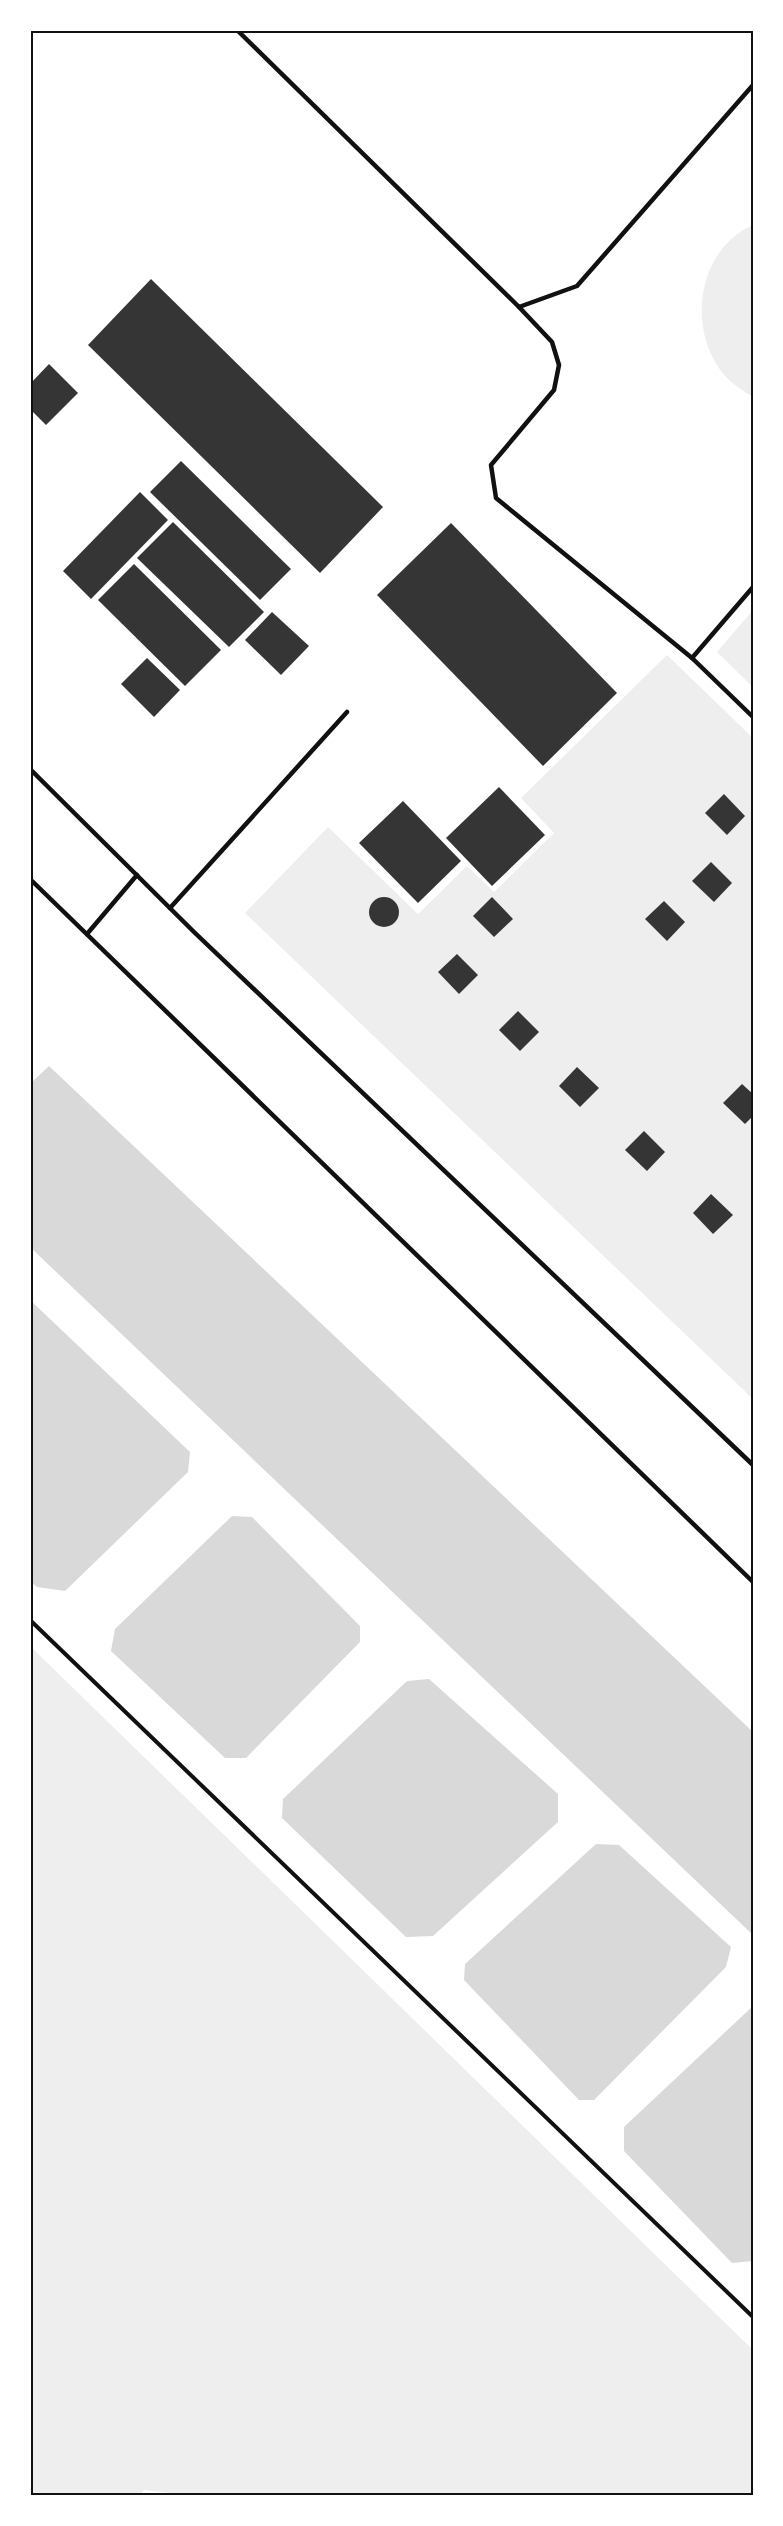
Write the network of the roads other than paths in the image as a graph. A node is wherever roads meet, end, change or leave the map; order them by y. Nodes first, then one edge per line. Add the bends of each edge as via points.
1 (237, 30) edge
2 (753, 85) edge
3 (519, 307) junction
4 (753, 587) edge
5 (692, 658) junction
6 (346, 712) dead end
7 (753, 717) edge
8 (30, 769) edge
9 (137, 875) junction
10 (30, 879) edge
11 (170, 908) junction
12 (87, 934) junction
13 (753, 1465) edge
14 (753, 1582) edge

1 - 3 lane
2 - 3 lane via 577,286
3 - 5 lane via 552,342 559,365 555,390 491,465 496,498
4 - 5 lane
5 - 7 lane
6 - 11 lane
8 - 9 lane
9 - 11 lane
9 - 12 lane
10 - 12 lane
11 - 13 lane
12 - 14 lane

